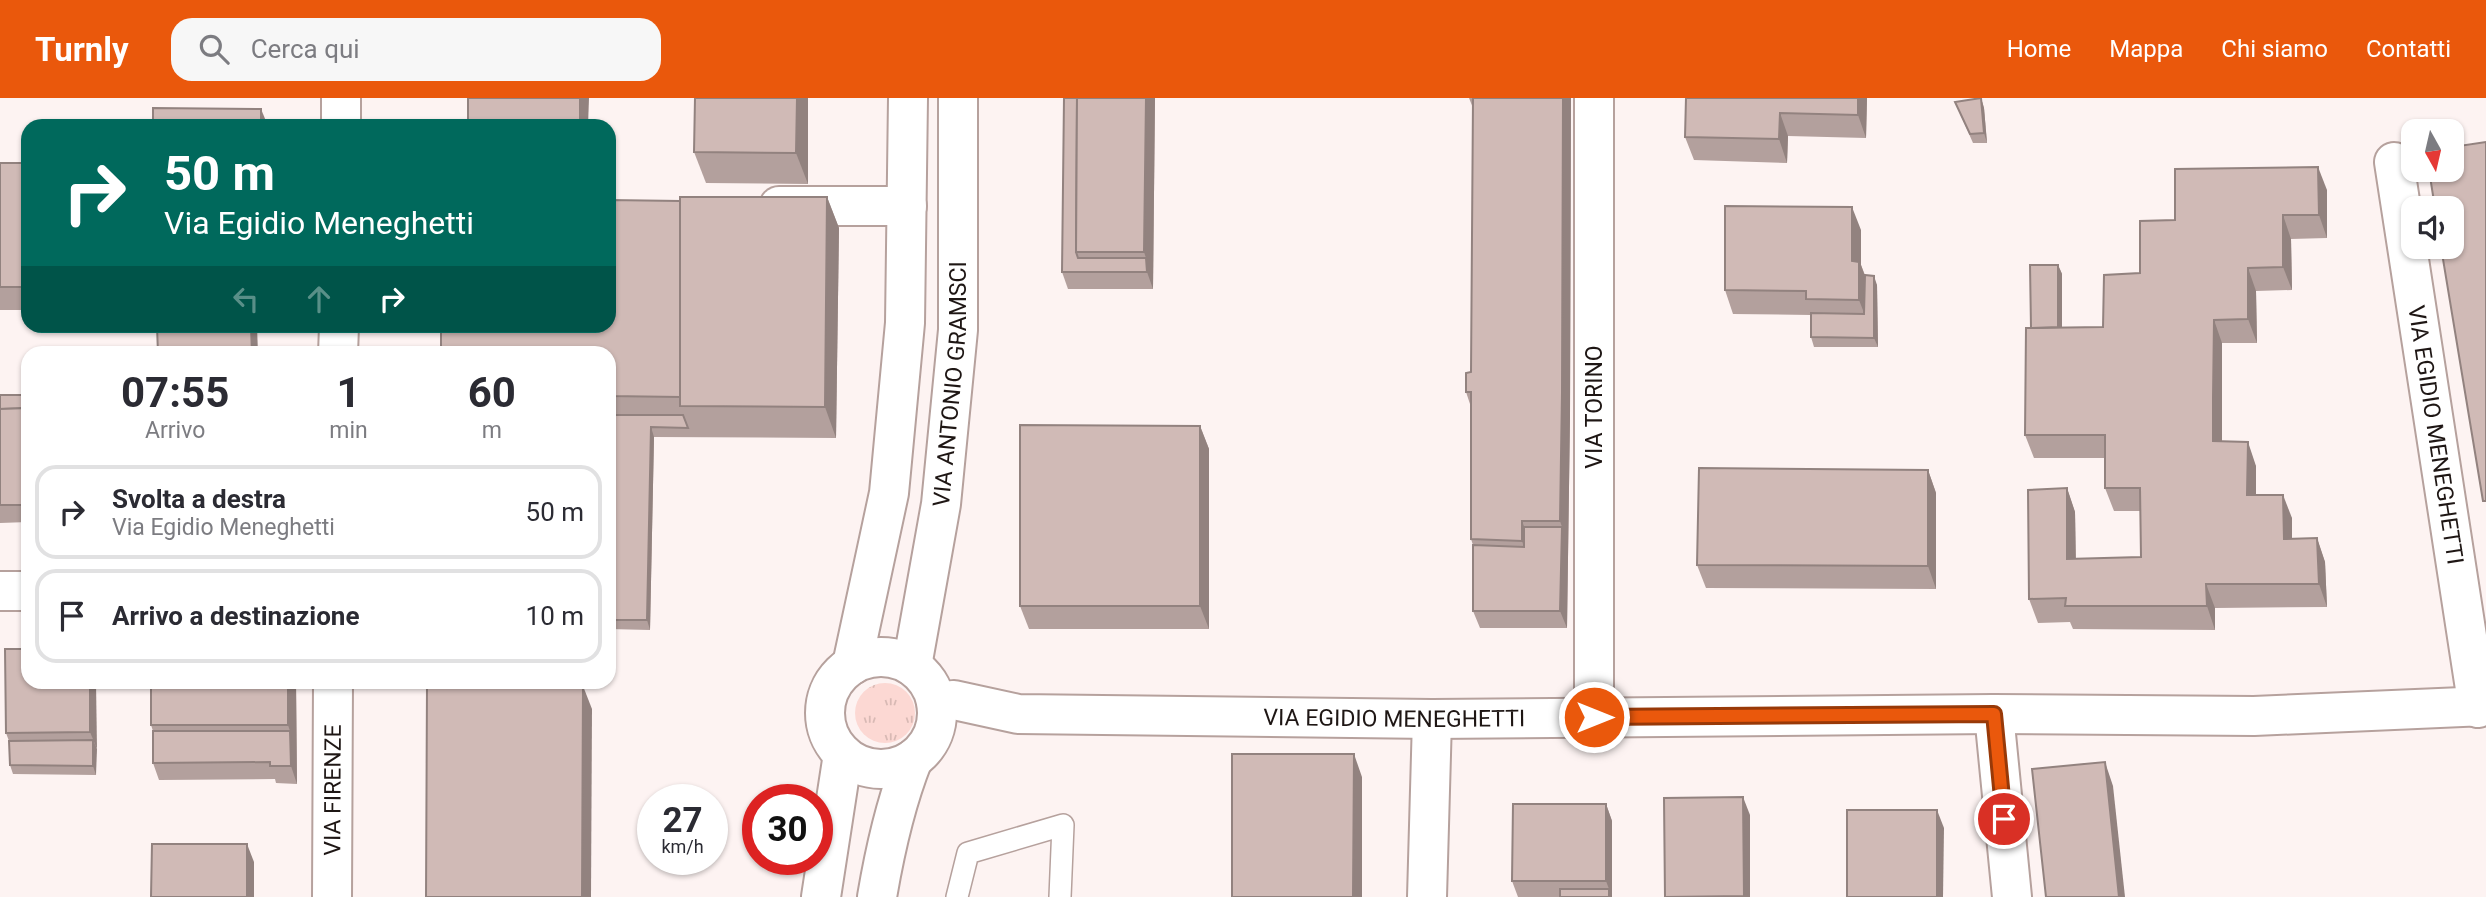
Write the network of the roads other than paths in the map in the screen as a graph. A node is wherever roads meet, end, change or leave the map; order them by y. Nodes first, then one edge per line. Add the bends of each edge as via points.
1 (341, 98) edge
2 (908, 98) edge
3 (958, 98) edge
4 (1594, 98) edge
5 (341, 119) edge
6 (2394, 162) dead end
7 (744, 205) edge
8 (906, 206) junction
9 (0, 592) edge
10 (21, 592) edge
11 (852, 665) junction
12 (912, 666) junction
13 (333, 689) edge
14 (936, 702) junction
15 (2482, 707) edge
16 (1004, 712) junction
17 (1994, 714) junction
18 (1594, 717) junction
19 (1432, 719) junction
20 (843, 754) junction
21 (919, 754) junction
22 (332, 897) edge
23 (821, 897) edge
24 (877, 897) edge
25 (957, 897) edge
26 (1060, 897) edge
27 (1427, 897) edge
28 (2012, 897) edge

1 - 5 street
2 - 8 street, VIA ANTONIO GRAMSCI
3 - 12 street, VIA ANTONIO GRAMSCI via 958,330 941,504
4 - 18 street, VIA TORINO
6 - 15 street, VIA EGIDIO MENEGHETTI
7 - 8 street
8 - 11 street, VIA ANTONIO GRAMSCI via 905,323 889,493
9 - 10 street
11 - 12 street via 870,657 885,657
11 - 20 street via 838,676 825,711 827,730
12 - 14 street via 928,682
13 - 22 street, VIA FIRENZE
14 - 16 street, VIA EGIDIO MENEGHETTI via 954,700
14 - 21 street via 933,734
15 - 17 street, VIA EGIDIO MENEGHETTI via 2254,716
16 - 19 street, VIA EGIDIO MENEGHETTI
16 - 21 street, VIA EGIDIO MENEGHETTI
17 - 18 street, VIA EGIDIO MENEGHETTI
17 - 28 street
18 - 19 street, VIA EGIDIO MENEGHETTI
19 - 27 street
20 - 21 street via 858,764 881,769
20 - 23 street
21 - 24 street via 904,784
25 - 26 lane via 968,853 1063,825

